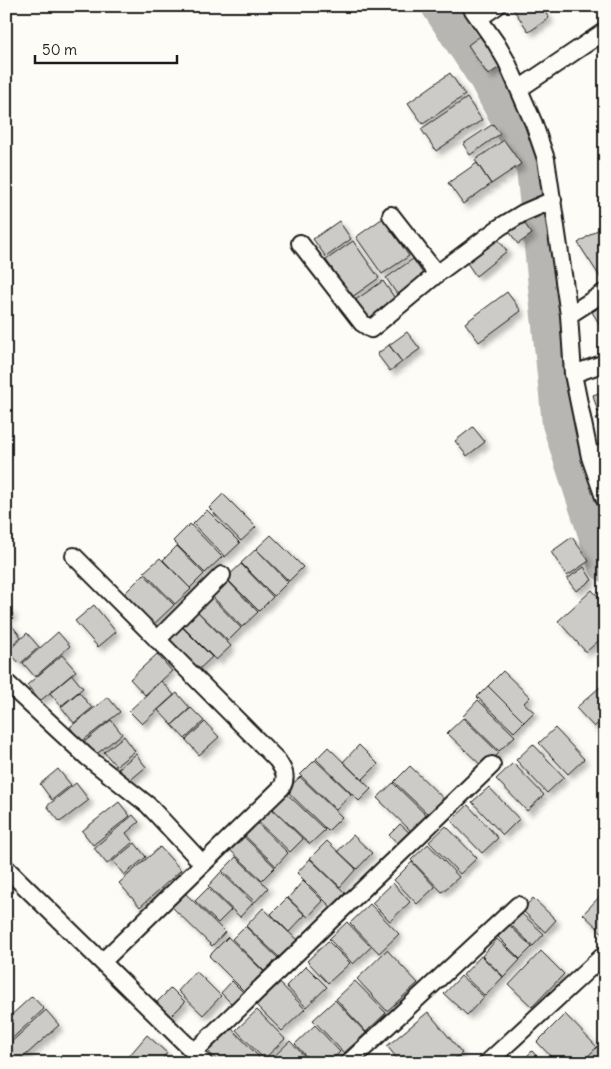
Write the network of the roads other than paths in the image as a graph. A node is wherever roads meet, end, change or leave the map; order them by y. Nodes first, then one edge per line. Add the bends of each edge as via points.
1 (497, 6) edge
2 (474, 12) edge
3 (605, 30) edge
4 (519, 89) junction
5 (548, 202) junction
6 (391, 214) dead end
7 (300, 244) dead end
8 (437, 274) junction
9 (605, 292) edge
10 (569, 315) junction
11 (605, 363) edge
12 (573, 374) junction
13 (597, 454) edge
14 (605, 500) edge
15 (74, 556) dead end
16 (222, 575) dead end
17 (157, 640) junction
18 (6, 682) edge
19 (492, 766) dead end
20 (203, 864) junction
21 (6, 868) edge
22 (518, 905) dead end
23 (605, 954) edge
24 (102, 962) junction
25 (199, 1057) edge
26 (348, 1063) edge
27 (487, 1063) edge

1 - 2 street
2 - 4 street via 496,43
3 - 4 street
4 - 5 street via 546,159
5 - 8 street via 500,227
5 - 10 street
6 - 8 street
7 - 8 street via 369,329
9 - 10 street
10 - 12 street
11 - 12 street
12 - 13 street
13 - 14 street
15 - 17 street
16 - 17 street
17 - 20 street via 277,760 285,775 282,787
18 - 20 street via 87,757 148,805
19 - 25 street
20 - 24 street
21 - 24 street
22 - 26 street
23 - 27 street
24 - 25 street

